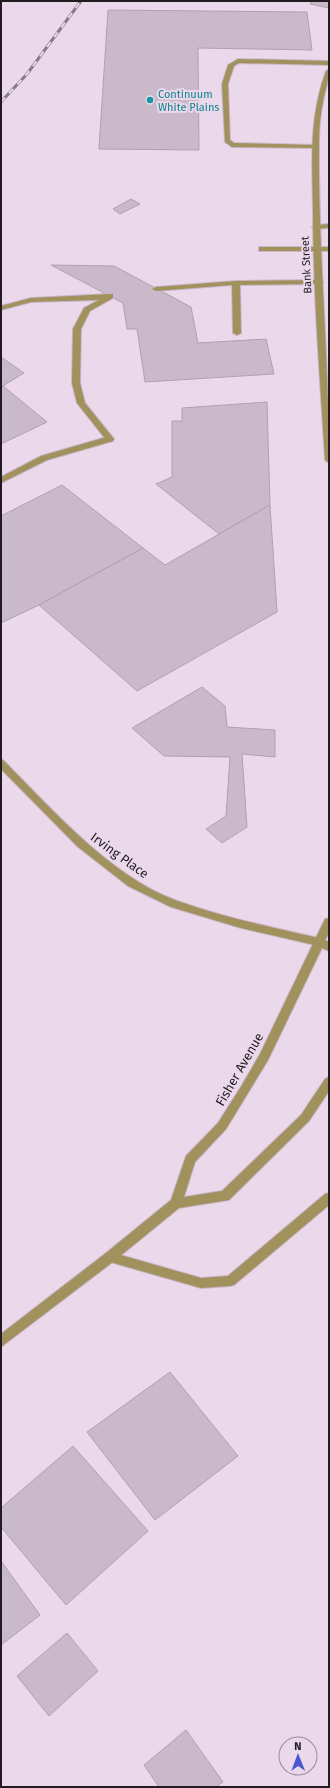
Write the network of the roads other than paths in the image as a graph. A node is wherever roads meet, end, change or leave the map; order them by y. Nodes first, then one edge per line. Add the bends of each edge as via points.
1 (329, 63) edge
2 (329, 71) edge
3 (315, 147) junction
4 (329, 226) edge
5 (316, 227) junction
6 (262, 249) dead end
7 (316, 249) junction
8 (329, 249) edge
9 (319, 282) junction
10 (236, 283) junction
11 (156, 289) dead end
12 (1, 308) edge
13 (237, 333) dead end
14 (329, 460) edge
15 (1, 480) edge
16 (1, 762) edge
17 (329, 922) edge
18 (326, 944) edge
19 (329, 1082) edge
20 (329, 1198) edge
21 (176, 1203) junction
22 (110, 1258) junction
23 (1, 1341) edge

1 - 3 street via 238,61 231,65 225,84 227,141 232,145
2 - 3 street, Bank Street via 318,105
3 - 5 street, Bank Street
4 - 5 street
5 - 7 street, Bank Street
6 - 7 street
7 - 8 street
7 - 9 street, Bank Street
9 - 10 street
9 - 14 street, Bank Street
10 - 11 street
10 - 13 street
12 - 15 street via 31,300 110,296 87,310 77,329 76,383 81,403 110,439 44,458
16 - 18 street, Irving Place via 81,844 132,883 171,903 242,924
17 - 18 street
18 - 21 street, Fisher Avenue via 264,1057 222,1126 190,1159
19 - 21 street via 305,1118 225,1196
20 - 22 street via 230,1281 201,1283
21 - 22 street
22 - 23 street

